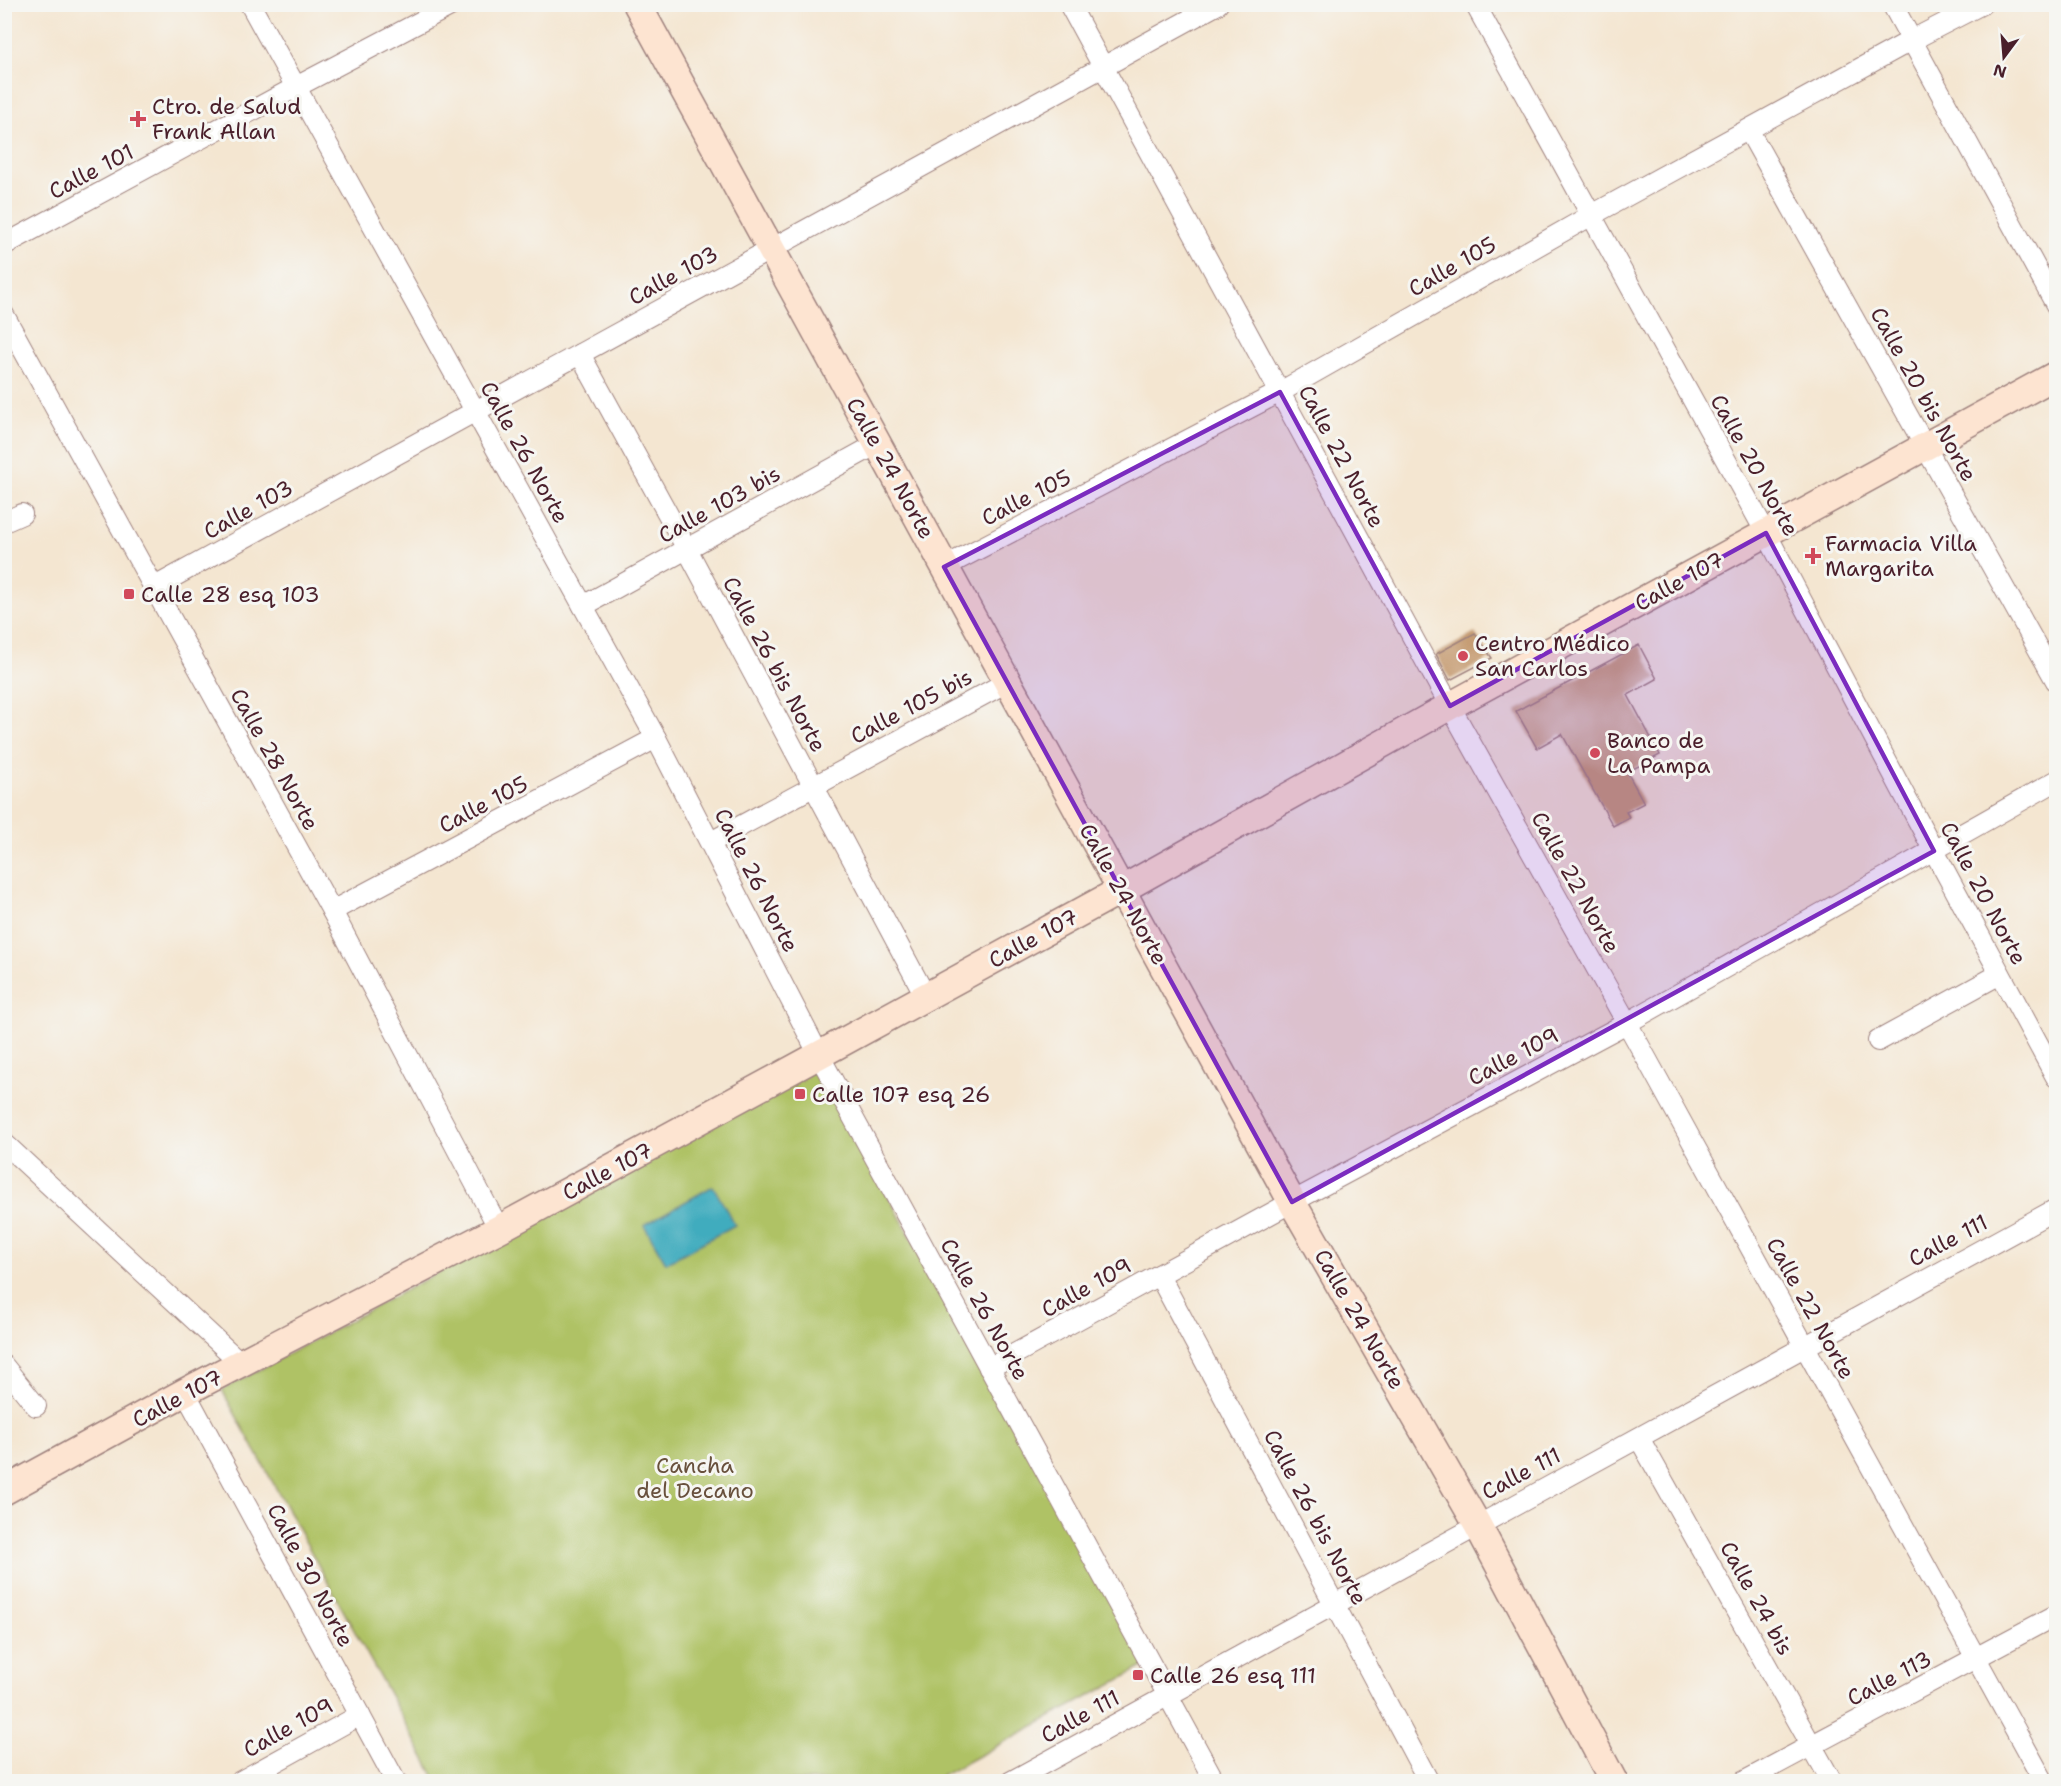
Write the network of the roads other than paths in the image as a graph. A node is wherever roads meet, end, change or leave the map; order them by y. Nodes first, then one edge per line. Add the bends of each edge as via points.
1 (250, 4) edge
2 (454, 4) edge
3 (638, 4) edge
4 (1069, 4) edge
5 (1218, 4) edge
6 (1475, 4) edge
7 (1892, 4) edge
8 (1982, 4) edge
9 (1912, 40) junction
10 (1104, 67) junction
11 (296, 87) junction
12 (1749, 131) junction
13 (1590, 216) junction
14 (4, 245) edge
15 (771, 248) junction
16 (2056, 305) edge
17 (4, 315) edge
18 (580, 354) junction
19 (2056, 375) edge
20 (1280, 392) junction
21 (474, 412) junction
22 (878, 444) junction
23 (1925, 446) junction
24 (1766, 533) junction
25 (687, 549) junction
26 (945, 567) junction
27 (153, 588) junction
28 (583, 606) junction
29 (2056, 681) edge
30 (1007, 682) junction
31 (1450, 706) junction
32 (656, 738) junction
33 (2056, 781) edge
34 (813, 786) junction
35 (711, 842) junction
36 (1934, 850) junction
37 (1121, 890) junction
38 (332, 912) junction
39 (2000, 974) junction
40 (926, 997) junction
41 (1627, 1023) junction
42 (1878, 1041) dead end
43 (819, 1055) junction
44 (2056, 1077) edge
45 (4, 1143) edge
46 (1292, 1202) junction
47 (2056, 1209) edge
48 (499, 1229) junction
49 (1159, 1275) junction
50 (1804, 1346) junction
51 (242, 1364) junction
52 (4, 1366) edge
53 (989, 1368) junction
54 (185, 1392) junction
55 (36, 1406) dead end
56 (1639, 1438) junction
57 (4, 1491) edge
58 (1477, 1524) junction
59 (1335, 1603) junction
60 (2056, 1615) edge
61 (1976, 1659) junction
62 (1168, 1695) junction
63 (360, 1715) junction
64 (1813, 1745) junction
65 (239, 1782) edge
66 (396, 1782) edge
67 (1010, 1782) edge
68 (1215, 1782) edge
69 (1430, 1782) edge
70 (1614, 1782) edge
71 (1743, 1782) edge
72 (1832, 1782) edge
73 (2044, 1782) edge

1 - 11 street, Calle 26 Norte
2 - 11 street, Calle 101
3 - 15 street, Calle 24 Norte
4 - 10 street, Calle 22 Norte
5 - 10 street, Calle 103
6 - 13 street, Calle 20 Norte
7 - 9 street
8 - 9 street, Calle 105
9 - 12 street, Calle 105
9 - 16 street
10 - 15 street, Calle 103
10 - 20 street, Calle 22 Norte
11 - 14 street, Calle 101
11 - 21 street, Calle 26 Norte
12 - 13 street, Calle 105
12 - 23 street, Calle 20 bis Norte
13 - 20 street, Calle 105
13 - 24 street, Calle 20 Norte
15 - 18 street, Calle 103
15 - 22 street, Calle 24 Norte
17 - 27 street, Calle 28 Norte
18 - 21 street, Calle 103
18 - 25 street, Calle 26 bis Norte
19 - 23 street, Calle 107
20 - 26 street, Calle 105
20 - 31 street, Calle 22 Norte
21 - 27 street, Calle 103
21 - 28 street, Calle 26 Norte
22 - 25 street, Calle 103 bis
22 - 26 street, Calle 24 Norte
23 - 24 street, Calle 107
23 - 29 street, Calle 20 bis Norte
24 - 31 street, Calle 107
24 - 36 street, Calle 20 Norte
25 - 28 street, Calle 103 bis
25 - 34 street, Calle 26 bis Norte
26 - 30 street, Calle 24 Norte
27 - 38 street, Calle 28 Norte
28 - 32 street, Calle 26 Norte
30 - 34 street, Calle 105 bis
30 - 37 street, Calle 24 Norte
31 - 37 street, Calle 107
31 - 41 street, Calle 22 Norte
32 - 35 street, Calle 26 Norte
32 - 38 street, Calle 105
33 - 36 street, Calle 109
34 - 35 street, Calle 105 bis
34 - 40 street, Calle 26 bis Norte
35 - 43 street, Calle 26 Norte
36 - 39 street, Calle 20 Norte
36 - 41 street, Calle 109
37 - 40 street, Calle 107
37 - 46 street, Calle 24 Norte
38 - 48 street, Calle 28 Norte
39 - 42 street
39 - 44 street, Calle 20 Norte
40 - 43 street, Calle 107
41 - 46 street, Calle 109
41 - 50 street, Calle 22 Norte
43 - 48 street, Calle 107
43 - 53 street, Calle 26 Norte
45 - 51 street
46 - 49 street, Calle 109
46 - 58 street, Calle 24 Norte
47 - 50 street, Calle 111
48 - 51 street, Calle 107
49 - 53 street, Calle 109
49 - 59 street, Calle 26 bis Norte
50 - 56 street, Calle 111
50 - 61 street, Calle 22 Norte
51 - 54 street, Calle 107
52 - 55 street
53 - 62 street, Calle 26 Norte
54 - 57 street, Calle 107
54 - 63 street, Calle 30 Norte
56 - 58 street, Calle 111
56 - 64 street, Calle 24 bis
58 - 59 street, Calle 111
58 - 70 street, Calle 24 Norte
59 - 62 street, Calle 111
59 - 69 street, Calle 26 bis Norte
60 - 61 street, Calle 113
61 - 64 street, Calle 113
61 - 73 street, Calle 22 Norte
62 - 67 street, Calle 111
62 - 68 street, Calle 26 Norte
63 - 65 street, Calle 109
63 - 66 street, Calle 30 Norte
64 - 71 street, Calle 113
64 - 72 street, Calle 24 bis

